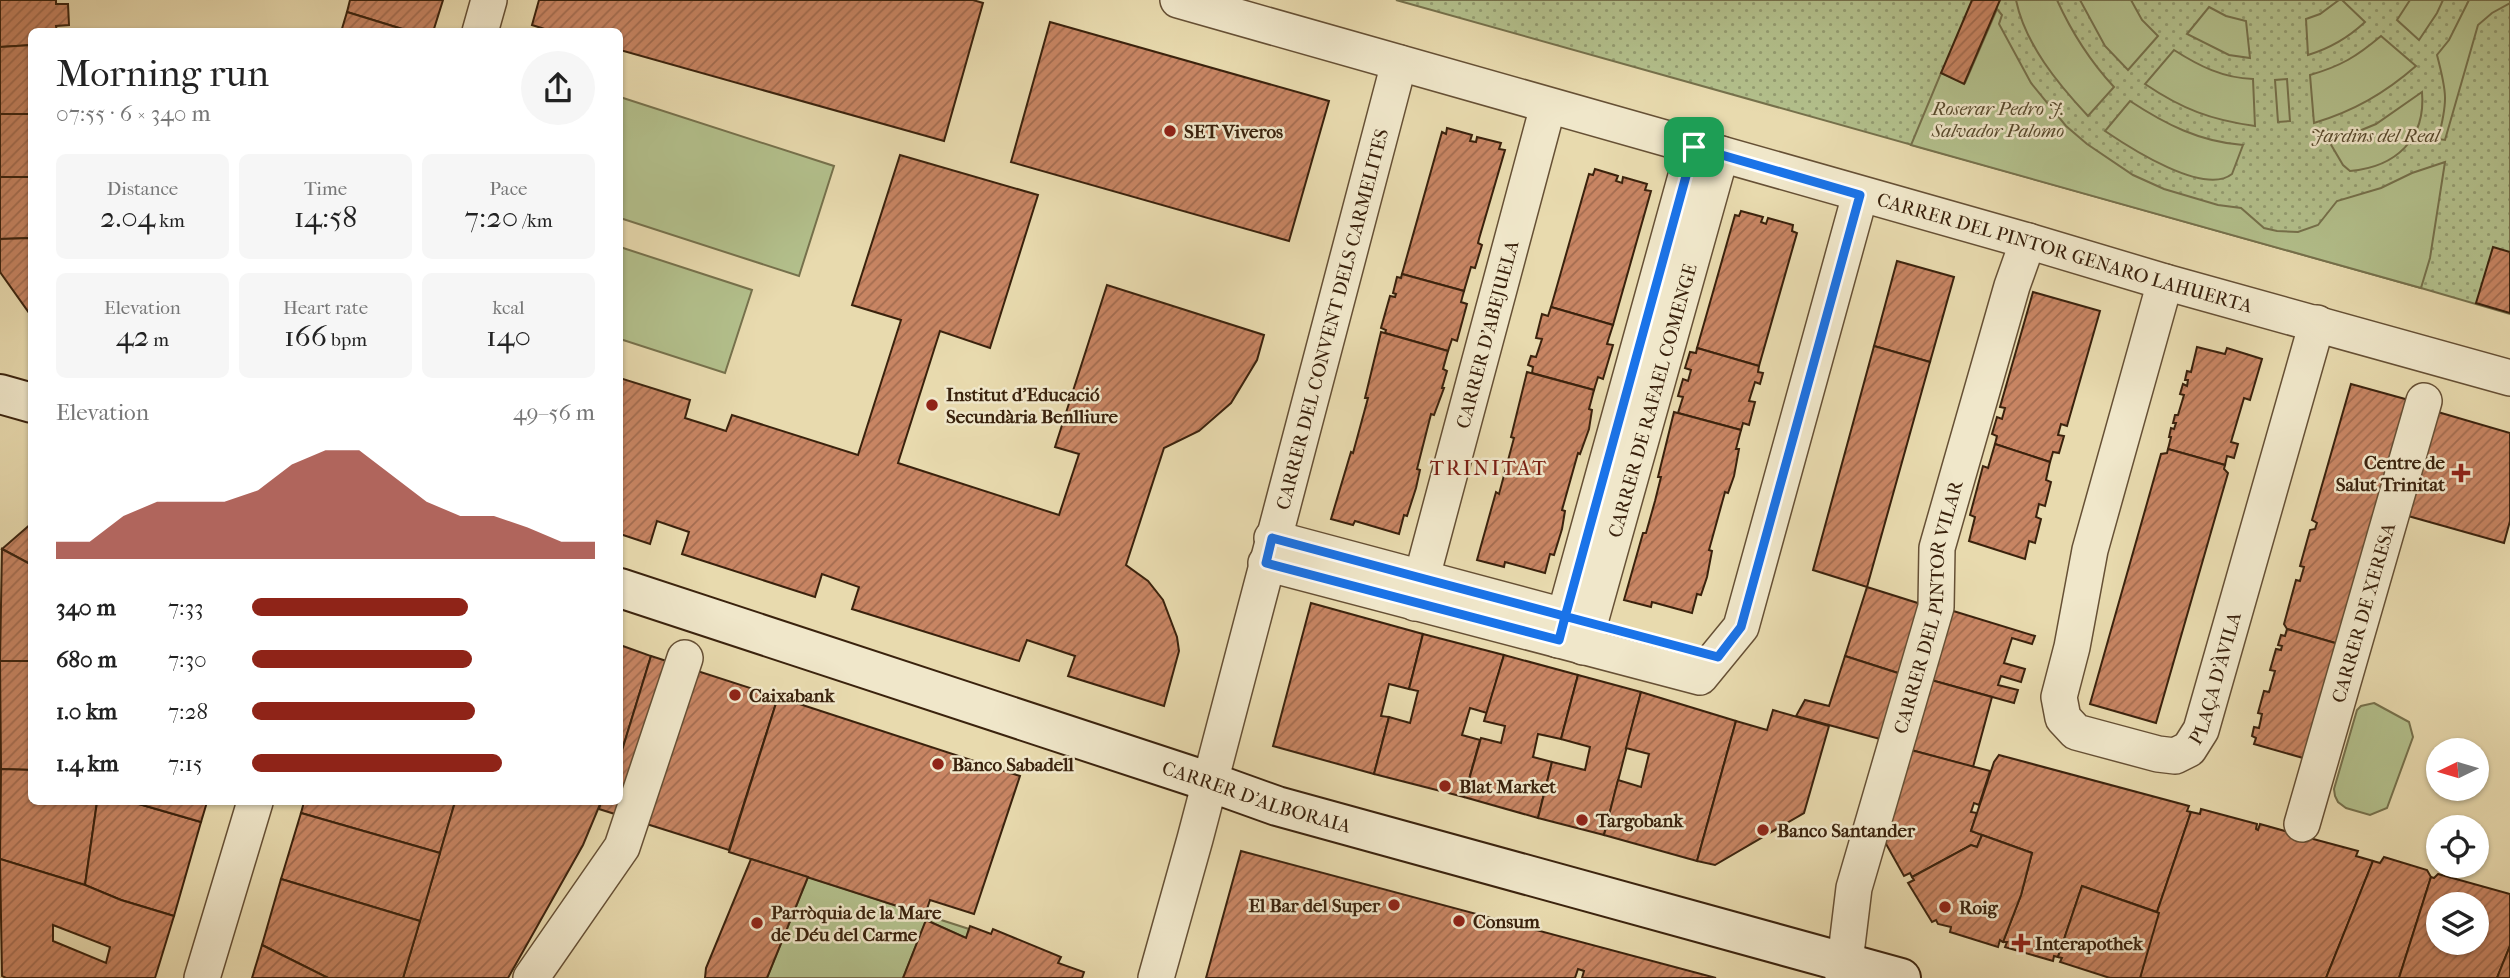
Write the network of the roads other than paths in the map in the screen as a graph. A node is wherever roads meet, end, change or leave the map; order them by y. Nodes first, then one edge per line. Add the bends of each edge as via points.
1 (489, 0) edge
2 (1178, 0) edge
3 (481, 28) edge
4 (1399, 63) junction
5 (1559, 109) junction
6 (1708, 151) junction
7 (1860, 195) junction
8 (2028, 241) junction
9 (2165, 282) junction
10 (2317, 323) junction
11 (2510, 378) edge
12 (0, 394) edge
13 (2424, 401) dead end
14 (28, 402) edge
15 (1269, 551) junction
16 (623, 589) edge
17 (1429, 593) junction
18 (1574, 632) junction
19 (685, 658) dead end
20 (1210, 782) junction
21 (253, 805) edge
22 (2302, 824) dead end
23 (1844, 970) edge
24 (202, 978) edge
25 (531, 978) edge
26 (1156, 978) edge
27 (1901, 978) edge

1 - 3 street
2 - 4 street, CARRER DEL PINTOR GENARO LAHUERTA
4 - 5 street, CARRER DEL PINTOR GENARO LAHUERTA
4 - 15 street, CARRER DEL CONVENT DELS CARMELITES
5 - 6 street, CARRER DEL PINTOR GENARO LAHUERTA
5 - 17 street, CARRER D'ABEJUELA
6 - 7 street, CARRER DEL PINTOR GENARO LAHUERTA
6 - 18 street, CARRER DE RAFAEL COMENGE
7 - 8 street, CARRER DEL PINTOR GENARO LAHUERTA
7 - 18 street via 1741,627 1718,657
8 - 9 street, CARRER DEL PINTOR GENARO LAHUERTA
8 - 23 street, CARRER DEL PINTOR VILAR via 1937,548 1936,607 1854,888
9 - 10 street, CARRER DEL PINTOR GENARO LAHUERTA
9 - 10 street, PLAÇA D'ÀVILA via 2090,550 2059,697 2063,718 2076,732 2175,756 2189,749 2201,730
10 - 11 street, CARRER DEL PINTOR GENARO LAHUERTA
12 - 14 street
13 - 22 street, CARRER DE XERESA
15 - 17 street
15 - 20 street, CARRER DEL CONVENT DELS CARMELITES
16 - 20 street, CARRER D'ALBORAIA
17 - 18 street
19 - 25 street via 622,847
20 - 23 street, CARRER D'ALBORAIA via 1277,806
20 - 26 street, CARRER DEL CONVENT DELS CARMELITES
21 - 24 street
23 - 27 street, CARRER D'ALBORAIA

